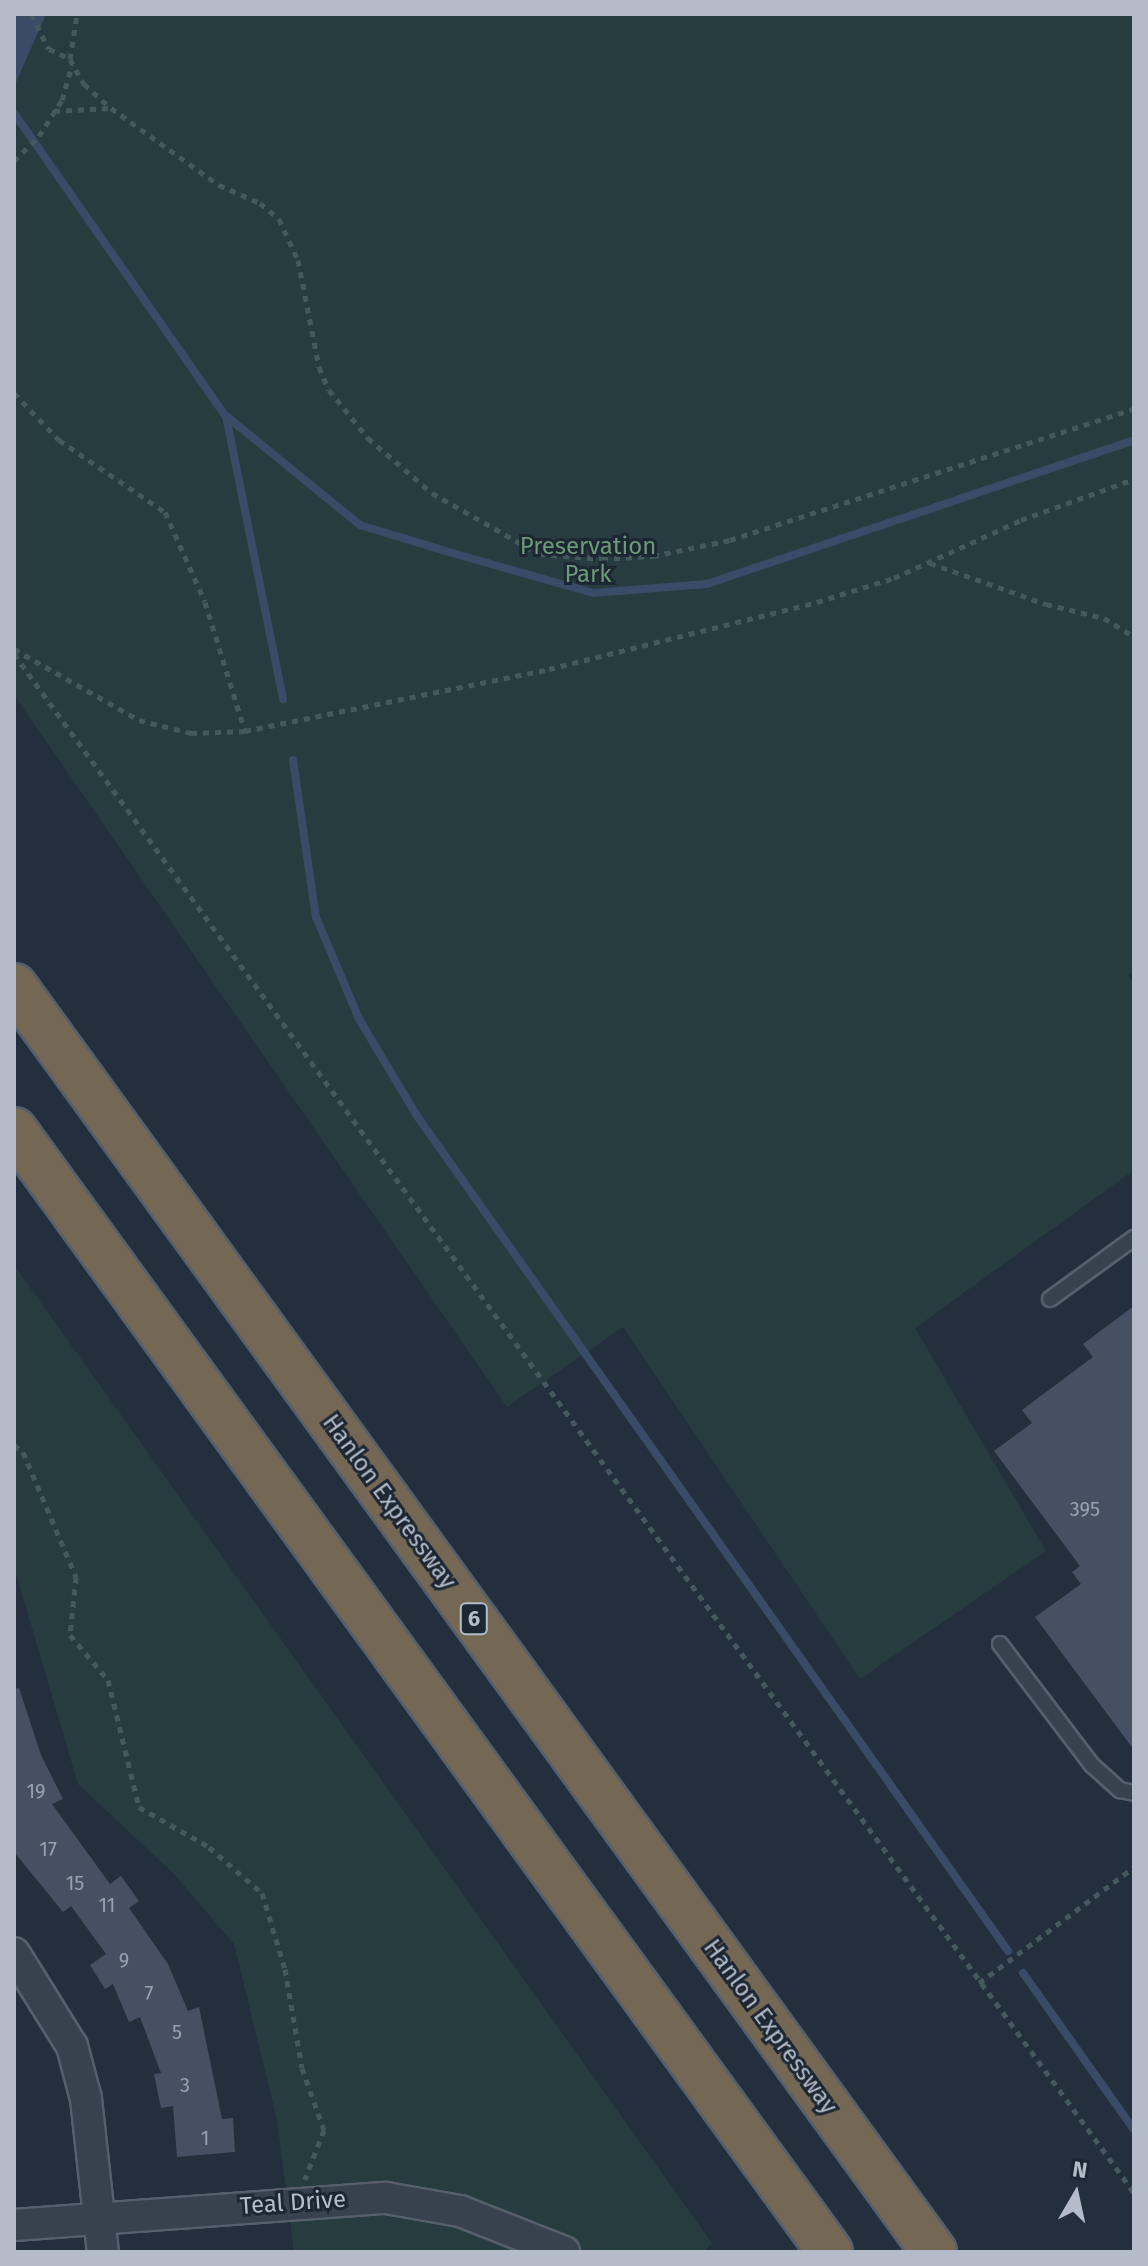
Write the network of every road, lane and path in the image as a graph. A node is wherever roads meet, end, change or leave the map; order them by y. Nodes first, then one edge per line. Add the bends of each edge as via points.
1 (31, 14) edge
2 (77, 14) edge
3 (71, 61) junction
4 (111, 108) junction
5 (53, 112) junction
6 (14, 161) edge
7 (14, 393) edge
8 (1134, 409) edge
9 (1134, 479) edge
10 (929, 562) junction
11 (1134, 637) edge
12 (14, 651) edge
13 (245, 731) junction
14 (14, 986) edge
15 (14, 1130) edge
16 (1134, 1238) edge
17 (1050, 1299) dead end
18 (14, 1445) edge
19 (1000, 1644) dead end
20 (1134, 1793) edge
21 (1134, 1867) edge
22 (14, 1953) edge
23 (979, 1983) junction
24 (1134, 2193) edge
25 (296, 2202) junction
26 (100, 2217) junction
27 (14, 2225) edge
28 (103, 2252) edge
29 (564, 2252) edge
30 (830, 2252) edge
31 (934, 2252) edge

1 - 3 path via 49,49
2 - 3 path
3 - 4 path via 84,84
3 - 5 path via 62,100
4 - 5 path
4 - 8 path via 219,185 260,203 279,219 298,260 319,367 329,390 368,438 432,493 539,554 653,556 730,540
5 - 6 path
7 - 13 path via 59,440 165,512 205,602
9 - 10 path via 1021,520
10 - 11 path via 1046,604 1104,618
10 - 13 path via 858,591 645,647
12 - 13 path via 139,720 191,733
12 - 23 path
14 - 31 highway, Hanlon Expressway / 6
15 - 30 highway
16 - 17 lane
18 - 25 path via 23,1452 76,1577 70,1635 108,1680 139,1807 209,1847 262,1893 285,1969 302,2068 324,2130
19 - 20 lane via 1092,1765 1120,1790
21 - 23 path
22 - 26 street via 72,2046 86,2099
23 - 24 path
25 - 26 street, Teal Drive
25 - 29 street, Teal Drive via 386,2198 460,2211
26 - 27 street, Teal Drive
26 - 28 street

